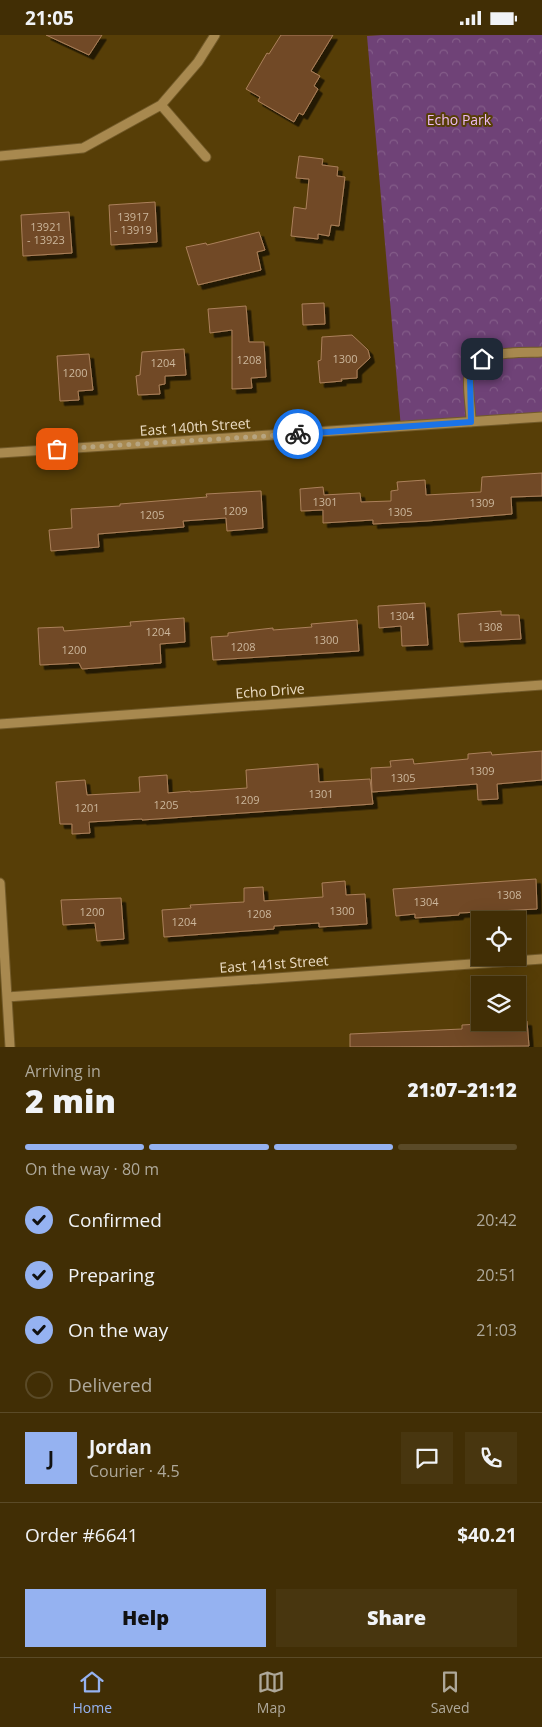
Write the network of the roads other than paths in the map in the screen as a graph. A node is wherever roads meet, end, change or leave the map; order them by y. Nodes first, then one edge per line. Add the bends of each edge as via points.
1 (215, 35) edge
2 (161, 105) junction
3 (0, 156) edge
4 (206, 157) dead end
5 (542, 352) edge
6 (542, 417) edge
7 (471, 422) junction
8 (0, 453) edge
9 (542, 685) edge
10 (0, 725) edge
11 (0, 883) edge
12 (542, 959) edge
13 (7, 997) junction
14 (10, 1047) edge

1 - 2 street via 198,62
2 - 3 street via 83,148
2 - 4 street
5 - 7 street via 494,355 473,365 470,375
6 - 7 street, East 140th Street
7 - 8 street, East 140th Street
9 - 10 street, Echo Drive
11 - 13 street
12 - 13 street, East 141st Street
13 - 14 street

